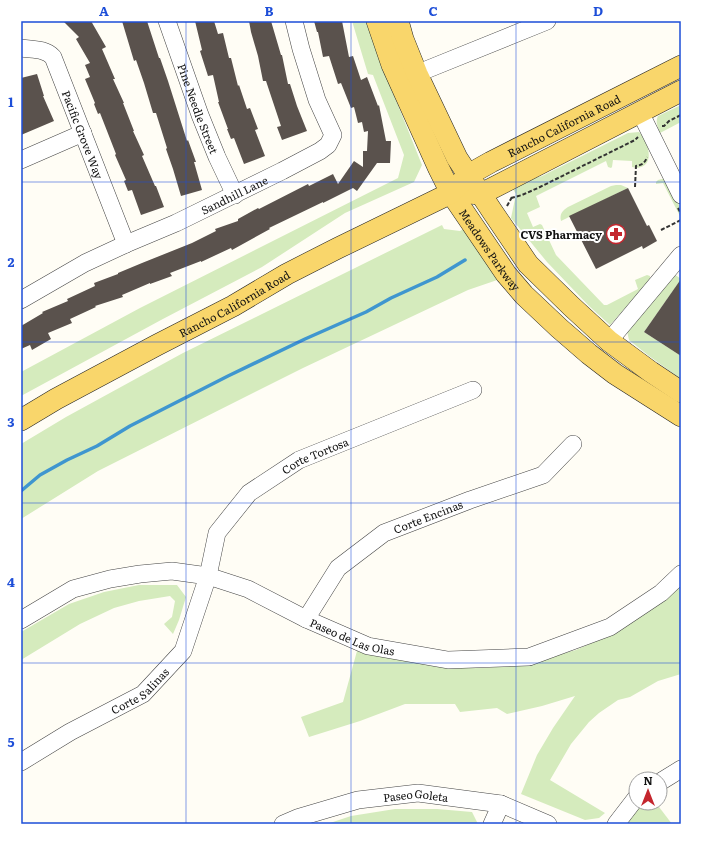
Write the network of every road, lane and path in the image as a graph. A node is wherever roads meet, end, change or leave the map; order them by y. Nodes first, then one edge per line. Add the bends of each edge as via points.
1 (167, 21) edge
2 (294, 21) edge
3 (377, 21) edge
4 (398, 21) edge
5 (544, 22) edge
6 (21, 48) edge
7 (681, 66) edge
8 (408, 78) junction
9 (681, 91) edge
10 (640, 112) junction
11 (681, 115) edge
12 (660, 123) dead end
13 (83, 133) junction
14 (641, 138) dead end
15 (647, 156) dead end
16 (21, 160) edge
17 (468, 175) junction
18 (635, 187) dead end
19 (451, 193) junction
20 (481, 194) junction
21 (235, 195) junction
22 (681, 195) edge
23 (511, 198) dead end
24 (681, 220) edge
25 (661, 230) dead end
26 (126, 244) junction
27 (681, 255) edge
28 (21, 300) edge
29 (609, 341) junction
30 (473, 390) dead end
31 (681, 392) edge
32 (681, 416) edge
33 (21, 420) edge
34 (573, 444) dead end
35 (681, 574) edge
36 (208, 576) junction
37 (306, 619) junction
38 (21, 620) edge
39 (21, 762) edge
40 (681, 769) edge
41 (668, 777) edge
42 (501, 804) junction
43 (628, 808) edge
44 (283, 824) edge
45 (492, 824) edge
46 (548, 824) edge
47 (616, 824) edge

1 - 21 street, Pine Needle Street via 200,115
2 - 21 street, Sandhill Lane via 317,100 332,134 328,145 320,151
3 - 8 main road, Meadows Parkway via 392,65
4 - 8 main road, Meadows Parkway
5 - 8 street
6 - 13 street, Pacific Grove Way via 44,50 53,57
7 - 17 main road, Rancho California Road
8 - 17 main road, Meadows Parkway
8 - 19 main road, Meadows Parkway via 438,167
9 - 10 main road, Rancho California Road
10 - 20 main road, Rancho California Road
10 - 22 street
11 - 12 path via 664,126
13 - 16 street
13 - 26 street, Pacific Grove Way
14 - 23 path via 639,134 635,140 538,188
15 - 18 path via 644,163 636,166
17 - 19 main road, Rancho California Road
17 - 20 main road, Meadows Parkway
19 - 20 main road, Rancho California Road
19 - 32 main road, Meadows Parkway via 506,274 529,299 583,349 615,374
19 - 33 main road, Rancho California Road via 287,274 233,306
20 - 29 main road, Meadows Parkway via 528,264
21 - 26 street, Sandhill Lane via 176,224
24 - 25 path
26 - 28 street, Sandhill Lane via 85,263
27 - 29 street
29 - 31 main road, Meadows Parkway
30 - 36 street, Corte Tortosa via 299,460 249,493 217,533
34 - 37 street, Corte Encinas via 543,475 384,533 338,568
35 - 37 street, Paseo de Las Olas via 661,593 610,627 529,657 448,660 411,654 368,646
36 - 37 street, Paseo de Las Olas via 248,589
36 - 38 street, Paseo de Las Olas via 172,571 110,579 73,590
36 - 39 street, Corte Salinas via 183,651 143,694 70,732
40 - 41 street
42 - 44 street, Paseo Goleta via 418,793 358,800
42 - 45 street
42 - 46 street, Paseo Goleta
43 - 47 street

